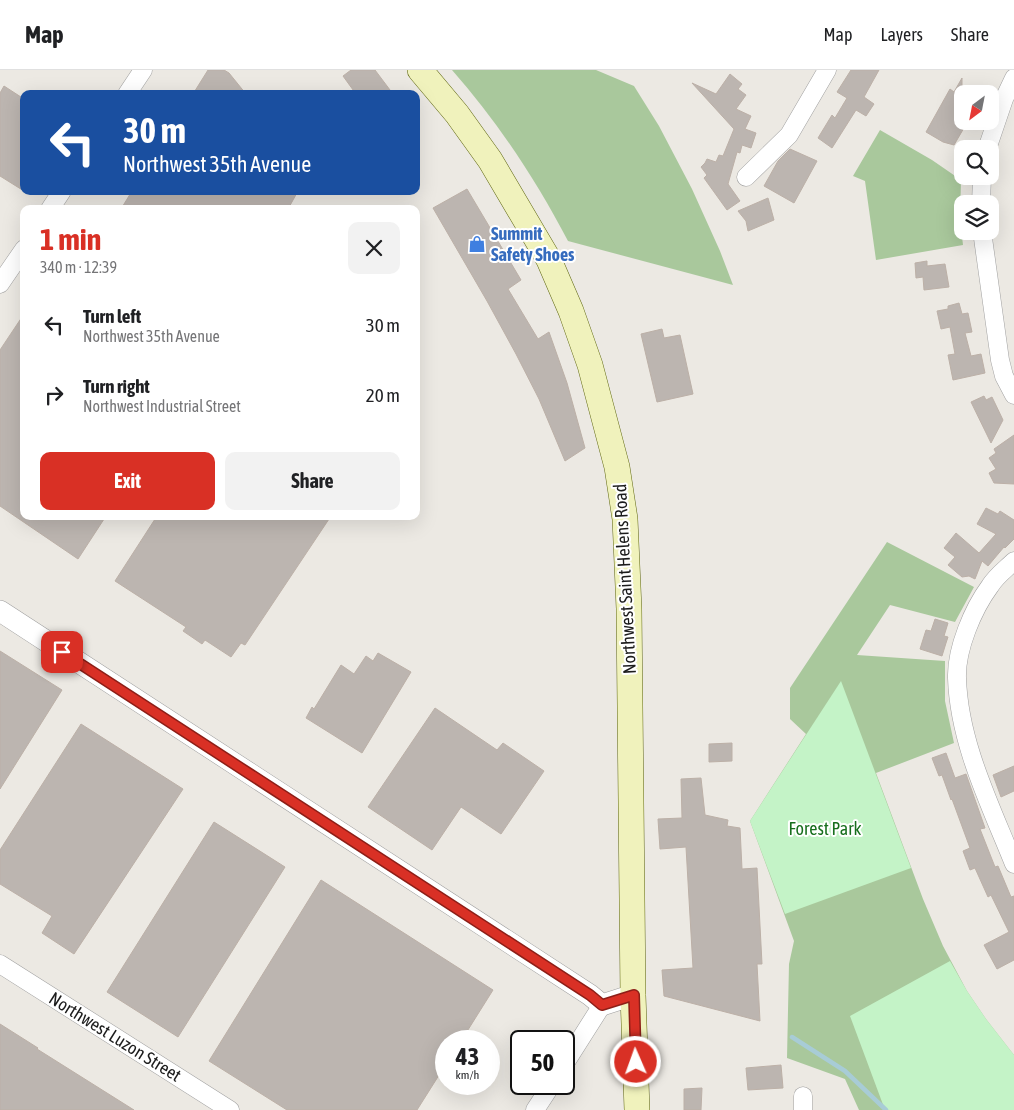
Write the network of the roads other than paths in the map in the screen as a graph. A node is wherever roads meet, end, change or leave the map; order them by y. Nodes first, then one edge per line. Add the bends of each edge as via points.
1 (143, 70) edge
2 (420, 70) edge
3 (828, 70) edge
4 (1014, 78) edge
5 (130, 90) edge
6 (990, 140) edge
7 (746, 177) dead end
8 (983, 240) edge
9 (20, 255) edge
10 (0, 284) edge
11 (1014, 395) edge
12 (1014, 561) edge
13 (0, 611) edge
14 (1014, 864) edge
15 (0, 964) edge
16 (634, 995) junction
17 (602, 1005) junction
18 (575, 1048) edge
19 (545, 1095) edge
20 (230, 1110) edge
21 (535, 1110) edge
22 (637, 1110) edge

1 - 5 street
2 - 16 main road, Northwest Saint Helens Road via 490,160 549,260 590,365 612,445 625,519 629,601
3 - 7 street via 789,135
4 - 6 street
8 - 11 street via 1000,360
9 - 10 street
12 - 14 street via 991,584 974,613 958,660 957,677 966,736
13 - 17 street
15 - 20 street, Northwest Luzon Street
16 - 17 street
16 - 22 main road, Northwest Saint Helens Road
17 - 18 street
19 - 21 street

